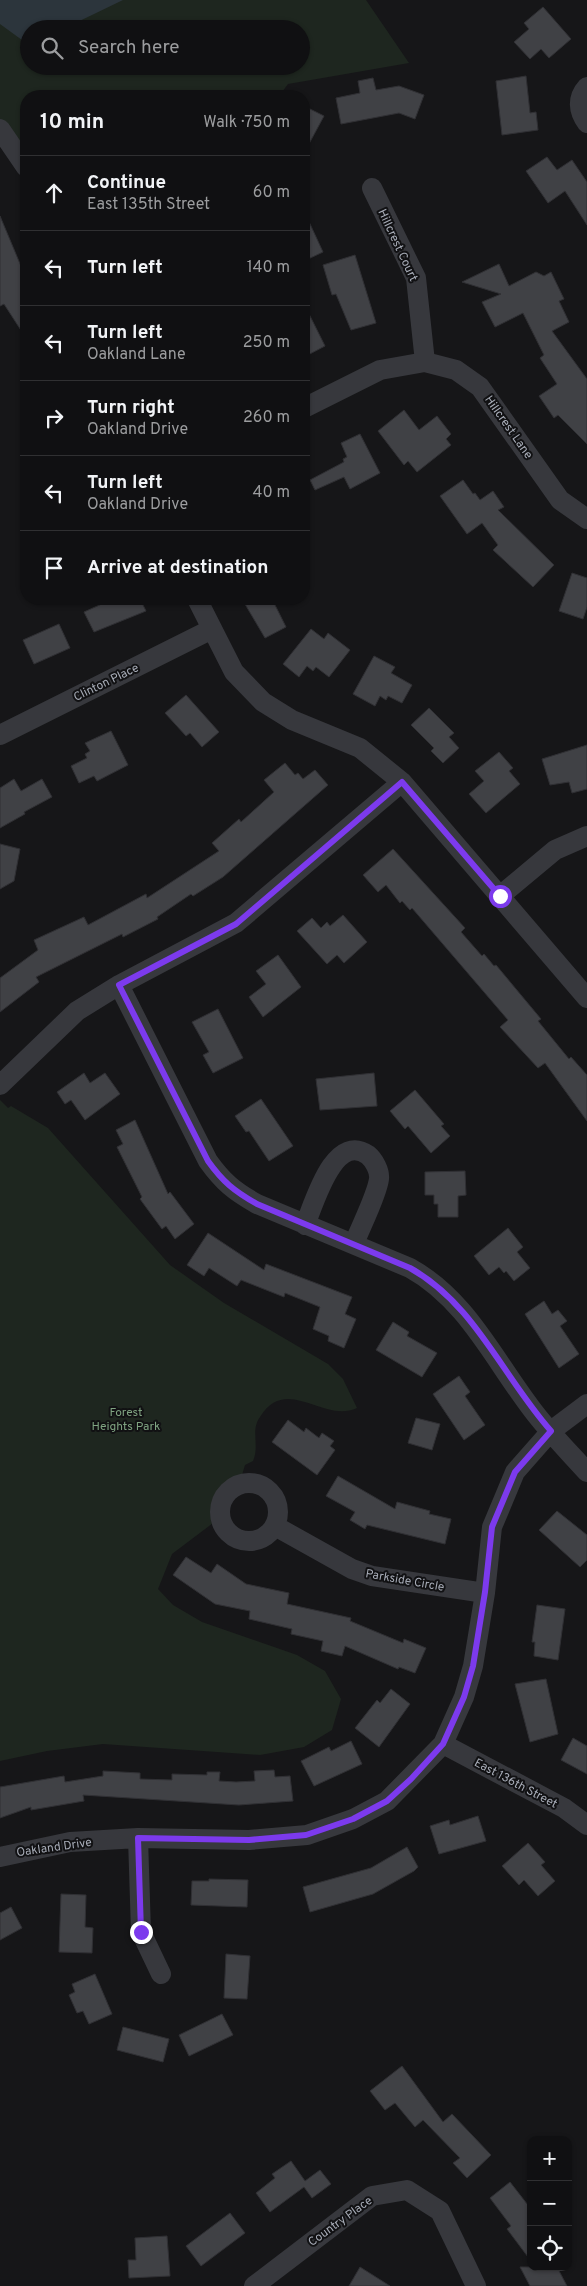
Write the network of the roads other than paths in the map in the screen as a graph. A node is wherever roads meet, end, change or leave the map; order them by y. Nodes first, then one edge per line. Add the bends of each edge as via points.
1 (587, 86) edge
2 (587, 123) edge
3 (0, 129) edge
4 (20, 158) edge
5 (372, 188) dead end
6 (425, 362) junction
7 (310, 405) edge
8 (587, 519) edge
9 (200, 605) edge
10 (212, 629) junction
11 (0, 735) edge
12 (402, 782) junction
13 (587, 836) edge
14 (500, 896) junction
15 (119, 985) junction
16 (587, 998) edge
17 (0, 1085) edge
18 (305, 1225) junction
19 (354, 1244) junction
20 (587, 1404) edge
21 (551, 1431) junction
22 (587, 1472) edge
23 (275, 1526) dead end
24 (485, 1592) junction
25 (443, 1744) junction
26 (587, 1825) edge
27 (138, 1838) junction
28 (0, 1857) edge
29 (161, 1974) dead end
30 (254, 2286) edge
31 (476, 2286) edge

1 - 2 street via 580,100 580,109
3 - 4 street
5 - 6 street, Hillcrest Court via 416,278
6 - 7 street, Hillcrest Lane via 380,370
6 - 8 street, Hillcrest Lane via 456,370 480,387 560,500
9 - 10 street
10 - 11 street, Clinton Place
10 - 12 street via 234,672 263,702 292,720 360,748
12 - 14 street
12 - 15 street via 236,924
13 - 14 street via 555,850
14 - 16 street
15 - 17 street via 77,1011
15 - 18 street via 208,1161 222,1180 257,1204
18 - 19 street
18 - 19 street via 332,1162 350,1151 360,1152 375,1164 379,1179
19 - 21 street via 429,1278 447,1293 532,1410
20 - 21 street, Oakland Drive
21 - 22 street
21 - 24 street, Oakland Drive via 515,1472 492,1527
23 - 24 street, Parkside Circle via 352,1569 372,1576
24 - 25 street, Oakland Drive via 473,1666 464,1697
25 - 26 street, East 136th Street via 564,1808
25 - 27 street, Oakland Drive via 387,1801 353,1819 306,1835 249,1840
27 - 28 street, Oakland Drive via 70,1842
27 - 29 street via 141,1932
30 - 31 street, Country Place via 372,2196 407,2190 440,2211

